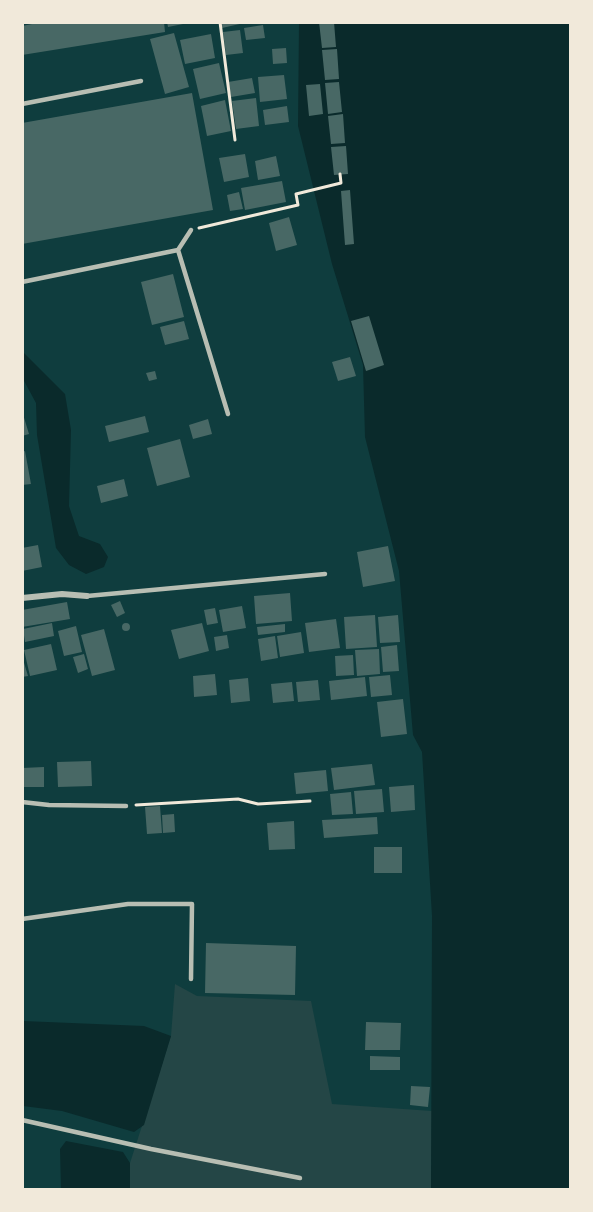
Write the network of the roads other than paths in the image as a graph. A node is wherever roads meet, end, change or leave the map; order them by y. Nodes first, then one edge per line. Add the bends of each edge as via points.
1 (141, 81) dead end
2 (22, 104) edge
3 (191, 230) road end
4 (178, 250) junction
5 (22, 282) edge
6 (228, 414) dead end
7 (325, 574) dead end
8 (87, 596) joint
9 (22, 598) edge
10 (22, 802) edge
11 (126, 806) road end
12 (22, 919) edge
13 (191, 979) dead end
14 (22, 1120) edge
15 (300, 1178) dead end

1 - 2 lane
3 - 4 lane
4 - 5 lane
4 - 6 lane
7 - 8 lane
8 - 9 street
10 - 11 lane
12 - 13 lane via 128,904 192,904
14 - 15 lane

